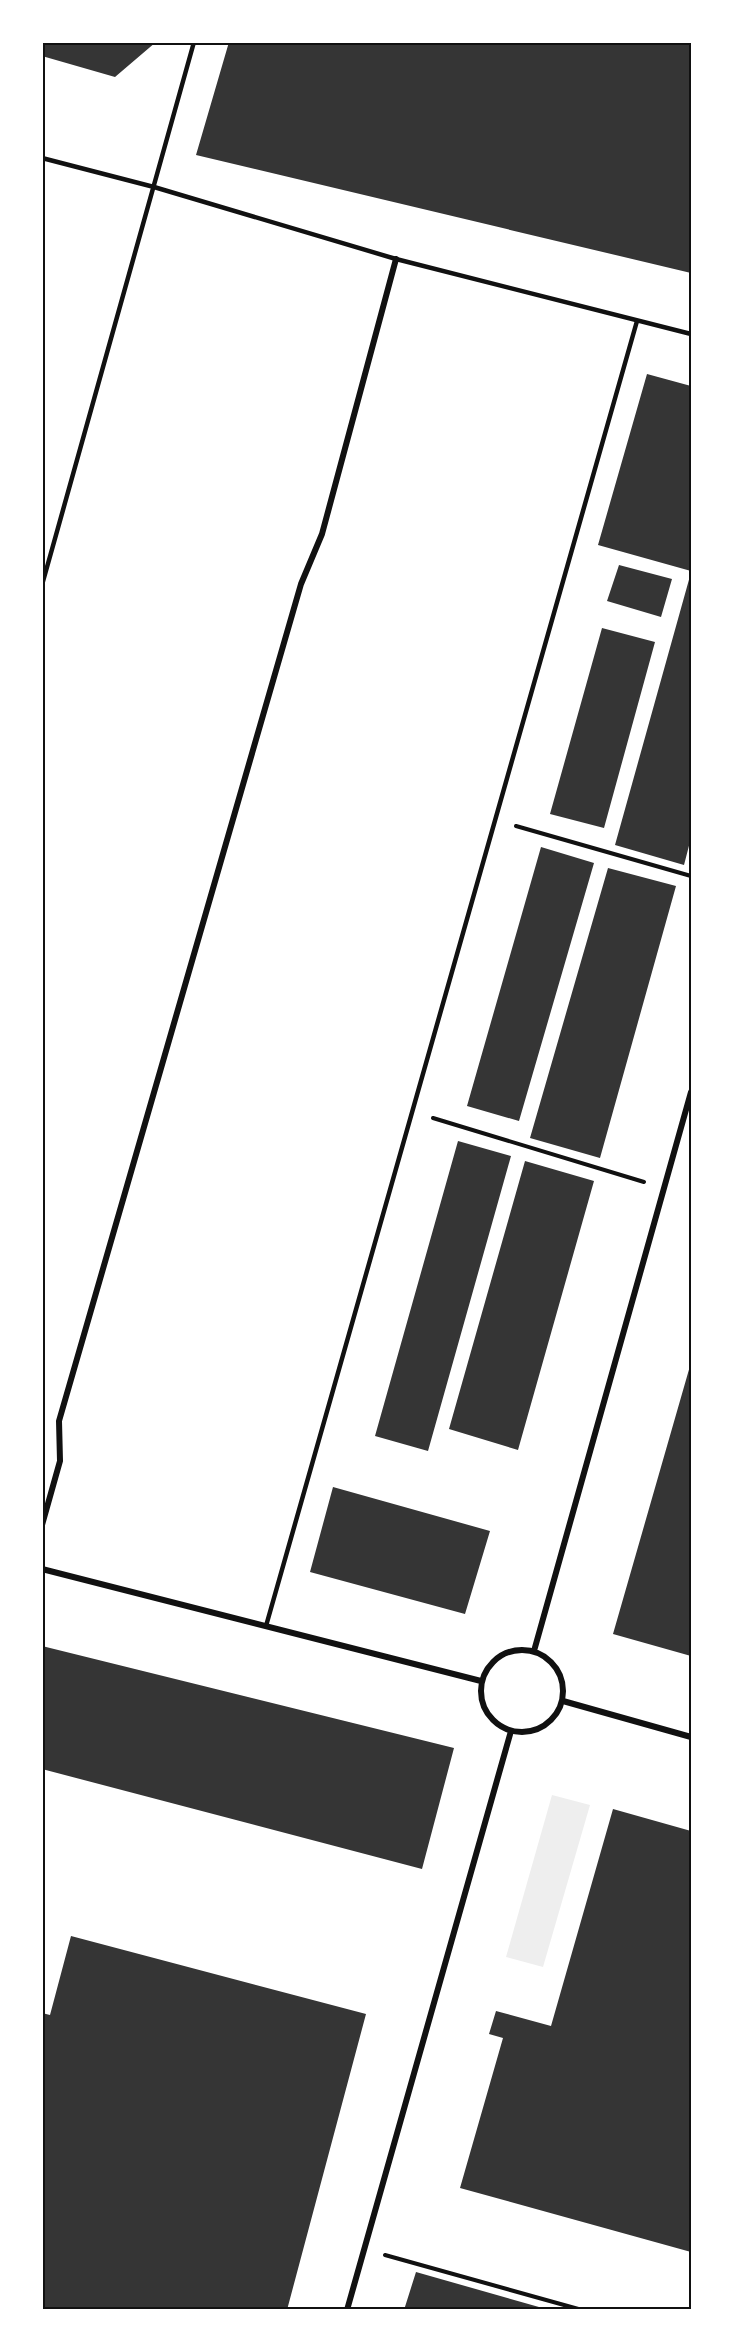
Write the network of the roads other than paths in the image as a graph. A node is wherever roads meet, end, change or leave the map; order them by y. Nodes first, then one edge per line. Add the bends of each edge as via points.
1 (194, 42) edge
2 (42, 158) edge
3 (154, 187) junction
4 (396, 259) junction
5 (637, 321) junction
6 (691, 334) edge
7 (42, 585) edge
8 (691, 1092) edge
9 (42, 1525) edge
10 (42, 1569) edge
11 (266, 1626) junction
12 (534, 1651) junction
13 (481, 1681) junction
14 (562, 1701) junction
15 (511, 1731) junction
16 (691, 1737) edge
17 (347, 2310) edge

1 - 3 lane
2 - 3 lane
3 - 4 lane
3 - 7 lane
4 - 5 lane
4 - 9 street via 322,534 301,584 58,1420 60,1461
5 - 6 lane
5 - 11 lane
8 - 12 street
10 - 11 street
11 - 13 street
12 - 13 street via 517,1649 501,1654 488,1665
12 - 14 street via 555,1665 564,1689
13 - 15 street via 480,1694 489,1717
14 - 15 street via 555,1716 543,1727
14 - 16 street
15 - 17 street

